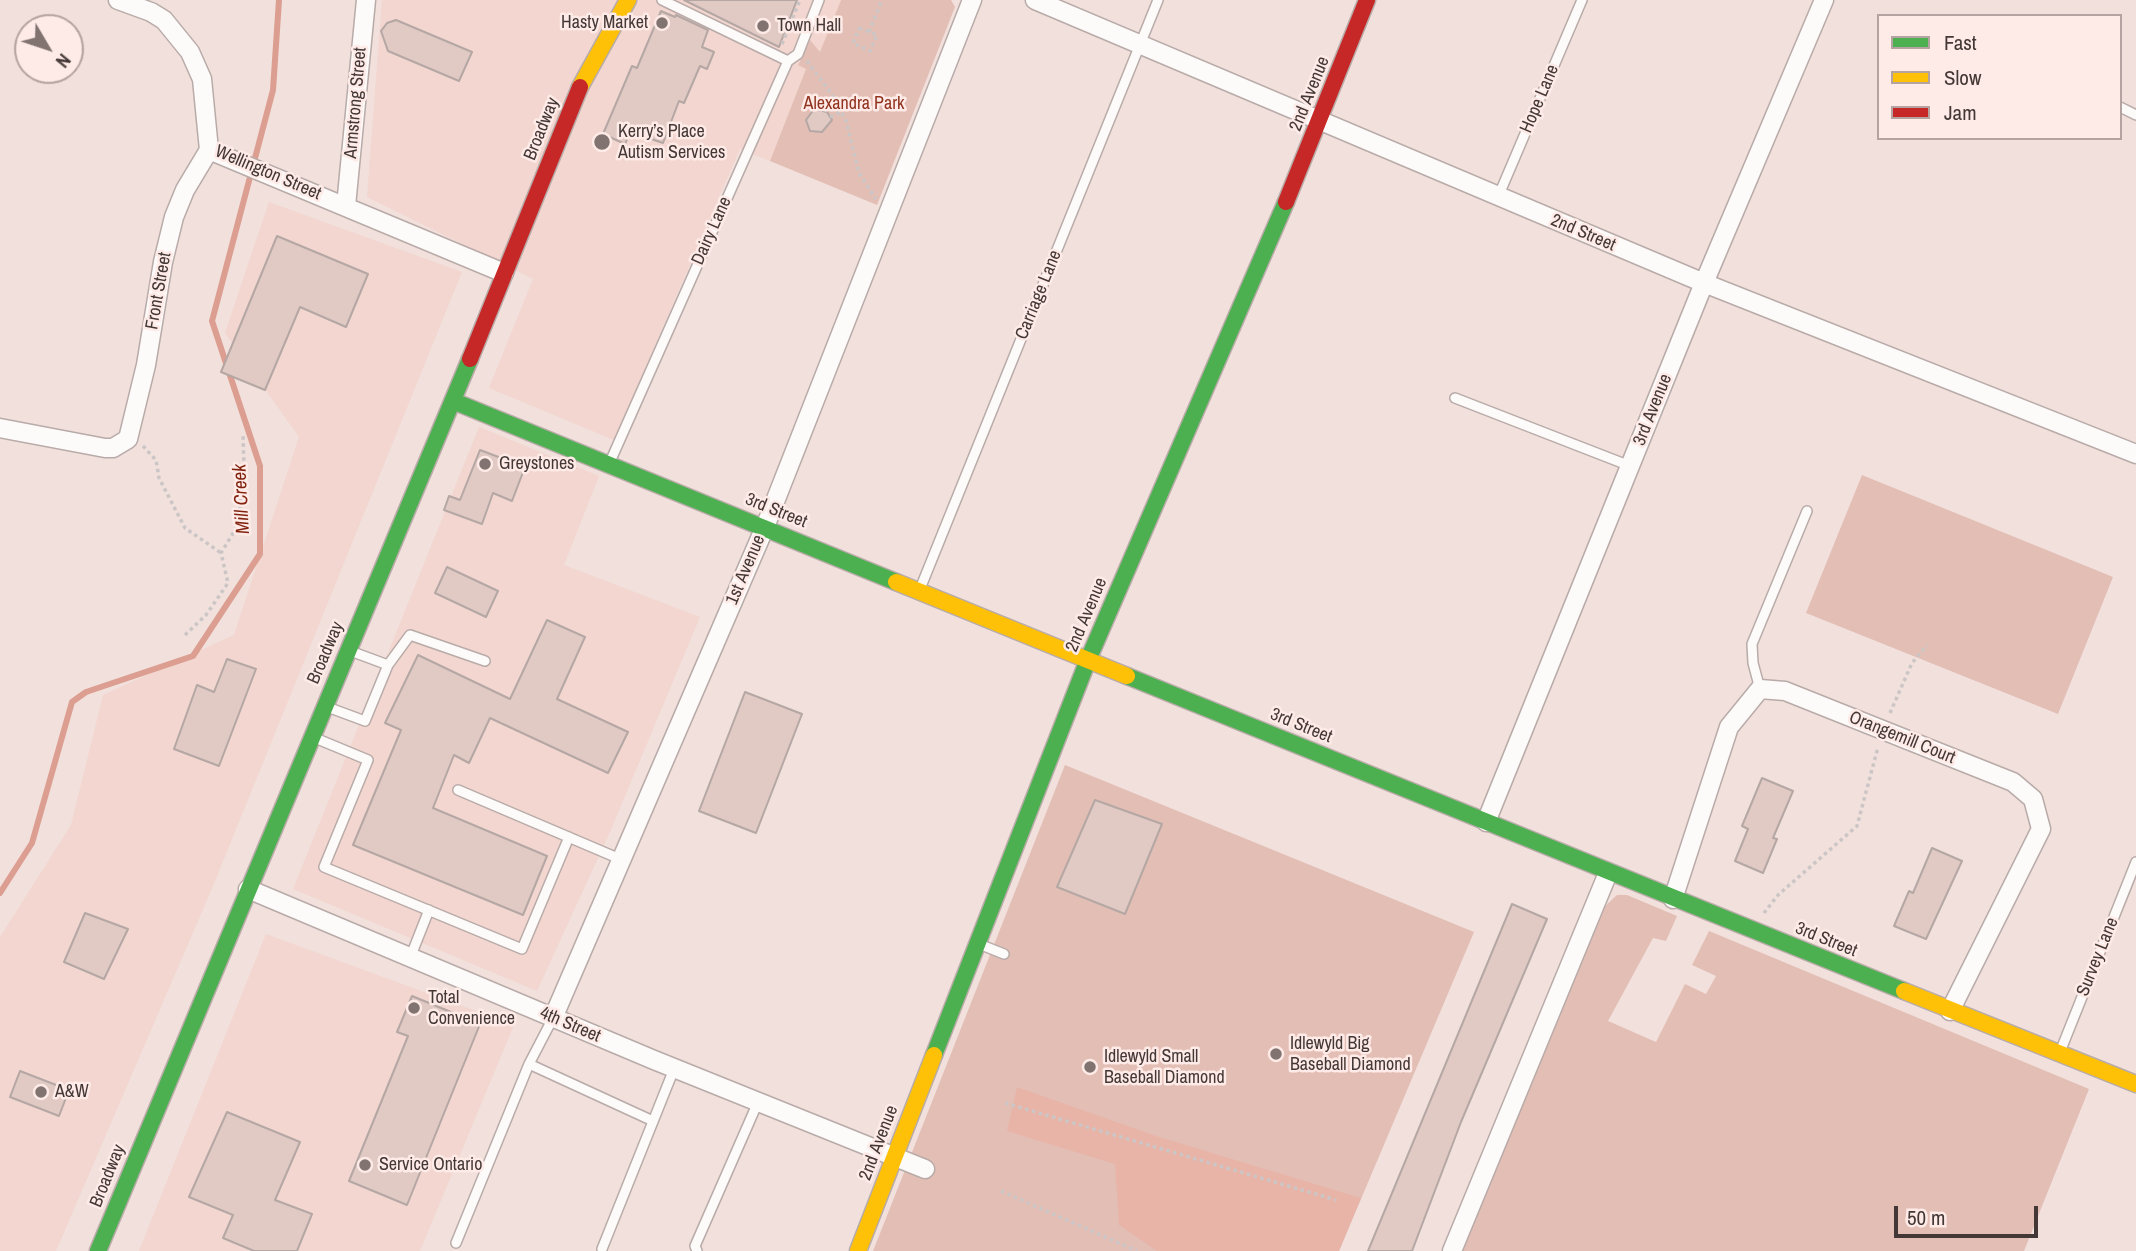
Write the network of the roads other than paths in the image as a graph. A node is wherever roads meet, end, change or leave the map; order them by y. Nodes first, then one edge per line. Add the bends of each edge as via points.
1 (118, 0) edge
2 (366, 0) edge
3 (628, 0) edge
4 (662, 0) edge
5 (819, 0) edge
6 (972, 0) edge
7 (1035, 0) edge
8 (1158, 0) edge
9 (1367, 0) edge
10 (1582, 0) edge
11 (1824, 0) edge
12 (601, 11) dead end
13 (1139, 45) junction
14 (788, 61) junction
15 (588, 69) junction
16 (1320, 123) junction
17 (209, 150) junction
18 (1498, 197) junction
19 (346, 206) junction
20 (504, 273) junction
21 (1704, 283) junction
22 (1455, 398) dead end
23 (453, 401) junction
24 (0, 428) edge
25 (2136, 454) edge
26 (608, 465) junction
27 (1630, 466) junction
28 (1807, 510) dead end
29 (765, 527) junction
30 (920, 591) junction
31 (349, 650) junction
32 (1088, 660) junction
33 (485, 662) dead end
34 (388, 664) junction
35 (1760, 689) junction
36 (325, 706) junction
37 (312, 737) junction
38 (458, 790) dead end
39 (1486, 821) junction
40 (569, 837) junction
41 (621, 859) junction
42 (2136, 862) edge
43 (1608, 873) junction
44 (248, 889) junction
45 (1673, 899) junction
46 (429, 910) junction
47 (978, 943) junction
48 (1004, 954) dead end
49 (410, 958) junction
50 (1950, 1011) junction
51 (553, 1018) junction
52 (2060, 1053) junction
53 (529, 1064) junction
54 (674, 1069) junction
55 (2136, 1084) edge
56 (758, 1102) junction
57 (653, 1121) junction
58 (894, 1158) junction
59 (925, 1168) dead end
60 (456, 1243) dead end
61 (602, 1249) dead end
62 (98, 1251) edge
63 (697, 1251) edge
64 (858, 1251) edge
65 (1452, 1251) edge

1 - 17 street, Wellington Street via 164,20 190,52 202,79
2 - 19 street, Armstrong Street
3 - 15 street, Broadway
4 - 14 lane
5 - 14 lane via 798,54
6 - 29 street, 1st Avenue
7 - 13 street, 2nd Street
8 - 13 lane, Carriage Lane
9 - 16 street, 2nd Avenue
10 - 18 lane, Hope Lane
11 - 21 street, 3rd Avenue
12 - 15 street, Broadway
13 - 16 street, 2nd Street
13 - 30 lane, Carriage Lane
14 - 26 lane, Dairy Lane
15 - 20 street, Broadway
16 - 18 street, 2nd Street
16 - 32 street, 2nd Avenue
17 - 19 street, Wellington Street
17 - 24 street, Front Street via 174,217 128,439 113,448
18 - 21 street, 2nd Street
19 - 20 street, Wellington Street
20 - 23 street, Broadway
21 - 25 street, 2nd Street
21 - 27 street, 3rd Avenue
22 - 27 lane
23 - 26 street, 3rd Street
23 - 31 street, Broadway
26 - 29 street, 3rd Street
27 - 39 street, 3rd Avenue
28 - 35 lane via 1752,644
29 - 30 street, 3rd Street
29 - 41 street, 1st Avenue
30 - 32 street, 3rd Street
31 - 34 lane
31 - 36 street, Broadway
32 - 39 street, 3rd Street
32 - 47 street, 2nd Avenue
33 - 34 lane via 410,635
34 - 36 lane via 365,721
35 - 45 street via 1729,727
35 - 50 street, Orangemill Court via 1785,691 1883,730 2012,782 2033,799 2041,828
36 - 37 street, Broadway
37 - 44 street, Broadway
37 - 46 lane via 368,760 324,867
38 - 40 lane
39 - 43 street, 3rd Street
40 - 41 lane
40 - 46 lane via 522,949
41 - 51 street, 1st Avenue
42 - 52 lane, Survey Lane
43 - 45 street, 3rd Street
43 - 65 street
44 - 49 street, 4th Street
44 - 62 street, Broadway
45 - 50 street, 3rd Street
46 - 49 lane
47 - 48 lane
47 - 58 street, 2nd Avenue
49 - 51 street, 4th Street
50 - 52 street, 3rd Street
51 - 53 lane
51 - 54 street, 4th Street
52 - 55 street, 3rd Street
53 - 57 lane
53 - 60 lane
54 - 56 street, 4th Street
54 - 57 lane
56 - 58 street, 4th Street
56 - 63 lane via 695,1246
57 - 61 lane
58 - 59 street, 4th Street
58 - 64 street, 2nd Avenue

